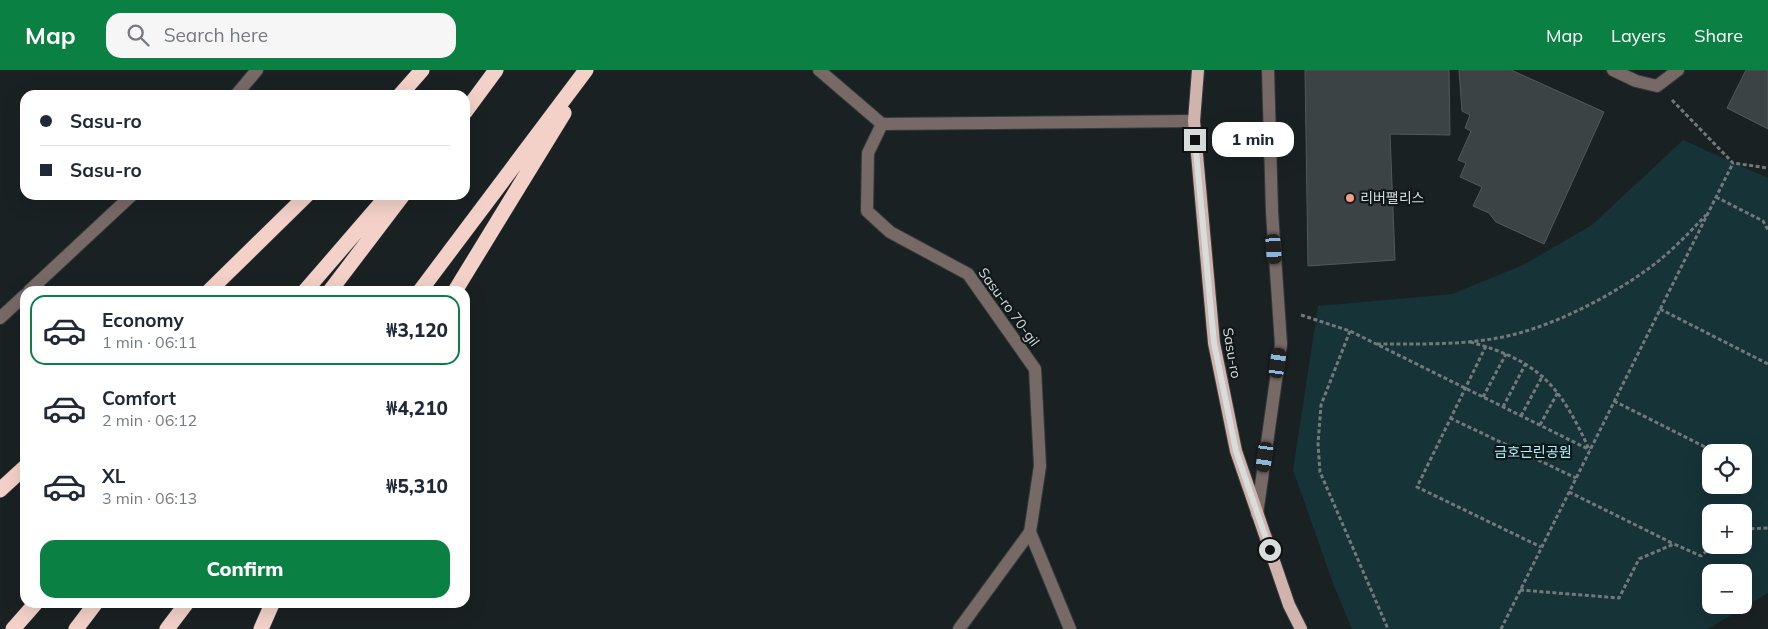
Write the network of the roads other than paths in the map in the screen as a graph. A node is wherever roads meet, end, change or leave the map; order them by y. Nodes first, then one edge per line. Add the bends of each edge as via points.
1 (257, 70) edge
2 (422, 70) edge
3 (496, 70) edge
4 (586, 70) edge
5 (591, 70) edge
6 (819, 70) edge
7 (1198, 70) edge
8 (1268, 70) edge
9 (1613, 70) edge
10 (1678, 70) edge
11 (240, 90) edge
12 (404, 90) edge
13 (470, 99) edge
14 (470, 105) edge
15 (1194, 121) junction
16 (882, 124) junction
17 (127, 200) edge
18 (302, 200) edge
19 (384, 200) edge
20 (398, 200) edge
21 (34, 286) edge
22 (215, 286) edge
23 (309, 286) edge
24 (334, 286) edge
25 (424, 286) edge
26 (458, 286) edge
27 (20, 300) edge
28 (0, 318) edge
29 (20, 472) edge
30 (0, 490) edge
31 (1257, 514) junction
32 (1030, 532) junction
33 (31, 608) edge
34 (92, 608) edge
35 (183, 608) edge
36 (270, 608) edge
37 (13, 629) edge
38 (76, 629) edge
39 (167, 629) edge
40 (261, 629) edge
41 (959, 629) edge
42 (1070, 629) edge
43 (1301, 629) edge

1 - 11 street
2 - 12 highway
3 - 13 highway
3 - 14 highway
4 - 25 highway
5 - 26 highway
6 - 16 street
7 - 15 main road, Sasu-ro
8 - 31 street via 1272,212 1281,344
9 - 10 street via 1657,86
15 - 16 street
15 - 31 main road, Sasu-ro via 1214,343 1236,451
16 - 32 street, Sasu-ro 70-gil via 868,153 867,211 890,232 968,274 1035,369 1040,466
17 - 21 street
18 - 22 highway
19 - 23 highway
20 - 24 highway
27 - 28 street
29 - 30 highway
31 - 43 main road, Sasu-ro via 1289,606
32 - 41 street, Sasu-ro 70-gil
32 - 42 street
33 - 37 highway
34 - 38 highway
35 - 39 highway
36 - 40 highway

